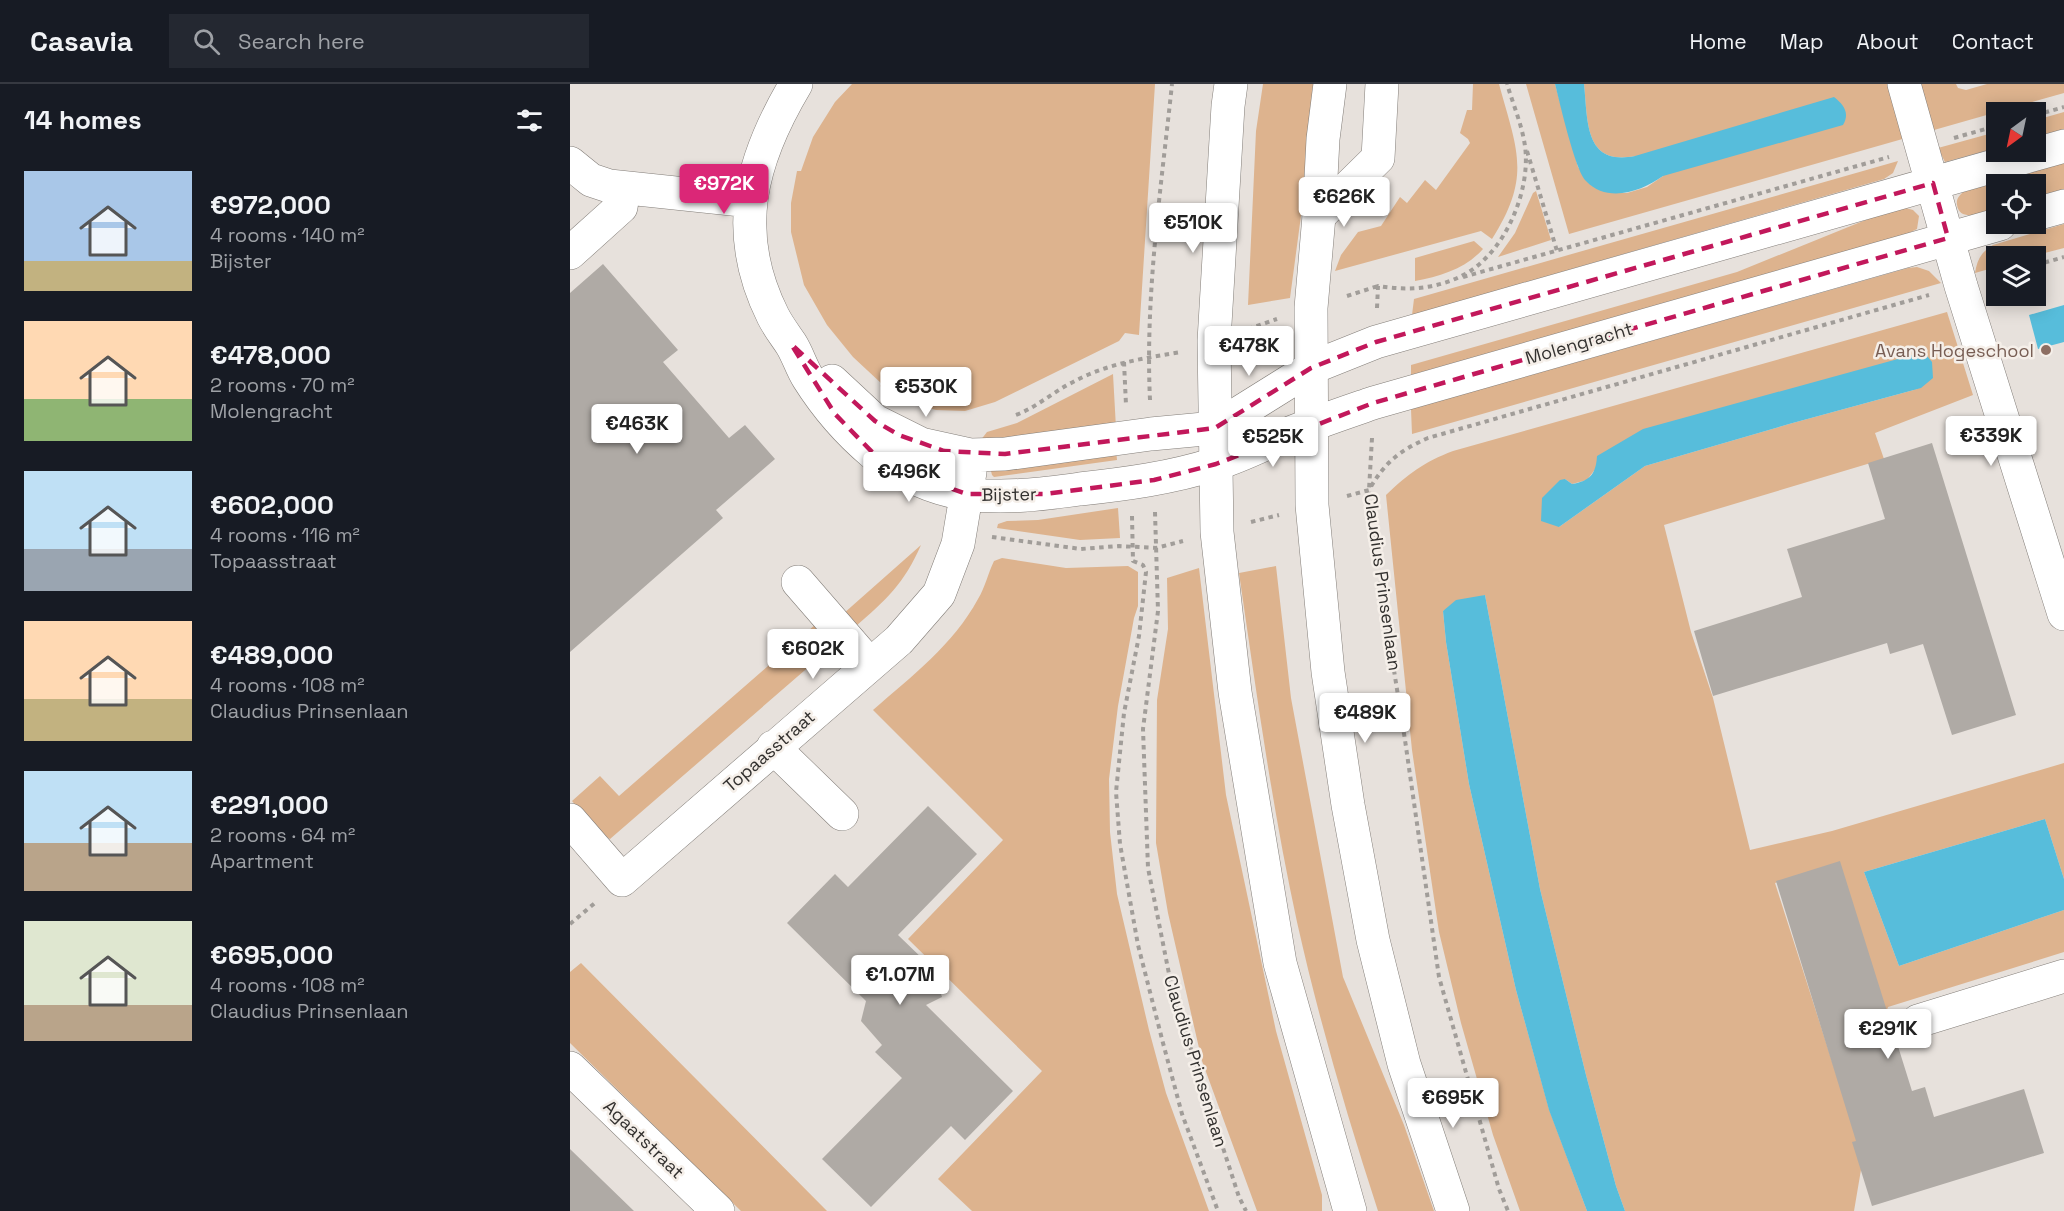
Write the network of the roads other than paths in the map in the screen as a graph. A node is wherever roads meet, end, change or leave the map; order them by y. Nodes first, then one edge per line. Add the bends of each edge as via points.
1 (796, 84) edge
2 (1232, 84) edge
3 (1330, 84) edge
4 (1382, 84) edge
5 (1904, 84) edge
6 (2064, 146) edge
7 (570, 163) edge
8 (1933, 183) junction
9 (624, 188) junction
10 (751, 201) junction
11 (2064, 206) edge
12 (2046, 211) edge
13 (1319, 216) junction
14 (1986, 228) edge
15 (1948, 238) junction
16 (570, 253) edge
17 (791, 344) junction
18 (1311, 368) junction
19 (1311, 424) junction
20 (1215, 429) junction
21 (971, 455) junction
22 (1216, 464) junction
23 (967, 494) junction
24 (798, 582) dead end
25 (2064, 614) edge
26 (870, 665) junction
27 (773, 747) junction
28 (842, 814) dead end
29 (570, 820) edge
30 (2064, 976) edge
31 (1918, 1021) dead end
32 (570, 1068) edge
33 (718, 1211) edge
34 (1350, 1211) edge
35 (1453, 1211) edge

1 - 10 street, Bijster via 761,153
2 - 20 street via 1214,340
3 - 13 street
4 - 13 street via 1378,159
5 - 8 street
6 - 8 street
7 - 9 street via 591,180
8 - 15 street
8 - 18 street via 1376,342
9 - 10 street
9 - 16 street via 621,207
10 - 17 street, Bijster via 749,234 757,274 773,315
11 - 12 street
13 - 18 street via 1311,308
14 - 15 street, Molengracht
15 - 19 street, Molengracht via 1373,402
15 - 25 street
17 - 21 street, Bijster via 875,421 921,444
17 - 23 street, Bijster via 807,377 874,454 913,477
18 - 19 street
18 - 20 street
19 - 22 street, Molengracht
19 - 35 street via 1312,505 1328,672 1348,805 1373,940 1404,1064
20 - 21 street, Bijster via 1139,425 1005,454
20 - 22 street
21 - 23 street, Topaasstraat
22 - 23 street, Bijster via 1154,480 1045,494
22 - 34 street via 1217,532 1235,692 1280,963
23 - 26 street, Topaasstraat via 958,544 939,594 899,640
24 - 26 street
26 - 27 street, Topaasstraat
27 - 28 street
27 - 29 street, Topaasstraat via 622,880
30 - 31 street
32 - 33 street, Agaatstraat

